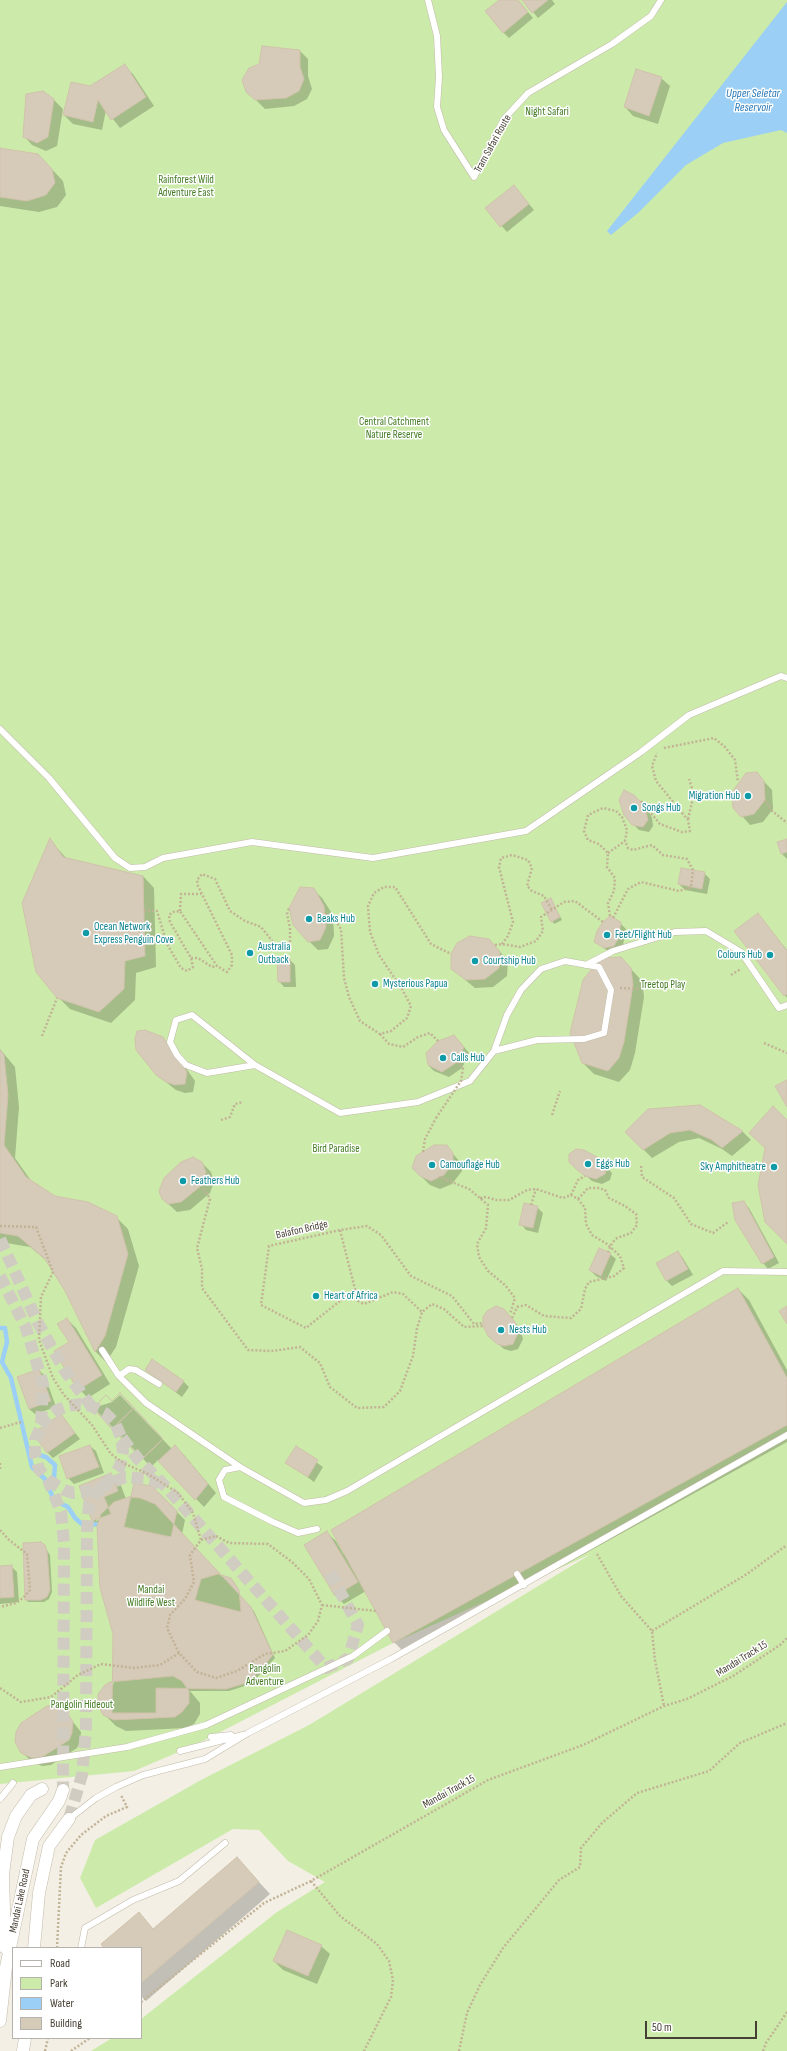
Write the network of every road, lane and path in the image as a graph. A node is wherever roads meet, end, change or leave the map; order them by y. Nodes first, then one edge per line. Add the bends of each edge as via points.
1 (428, 0) edge
2 (661, 0) edge
3 (787, 678) edge
4 (0, 729) edge
5 (689, 779) dead end
6 (738, 782) dead end
7 (765, 800) dead end
8 (641, 802) dead end
9 (688, 820) junction
10 (787, 823) edge
11 (625, 841) junction
12 (608, 853) junction
13 (201, 894) junction
14 (289, 908) dead end
15 (144, 910) dead end
16 (552, 910) junction
17 (180, 911) junction
18 (325, 914) dead end
19 (603, 922) dead end
20 (502, 944) junction
21 (495, 945) dead end
22 (451, 954) dead end
23 (191, 958) junction
24 (586, 965) junction
25 (217, 966) junction
26 (640, 989) dead end
27 (610, 990) junction
28 (57, 998) dead end
29 (787, 1005) edge
30 (380, 1034) junction
31 (42, 1036) dead end
32 (438, 1041) dead end
33 (764, 1043) dead end
34 (494, 1051) junction
35 (787, 1053) edge
36 (457, 1062) dead end
37 (255, 1065) junction
38 (560, 1091) dead end
39 (243, 1102) dead end
40 (552, 1115) dead end
41 (221, 1120) dead end
42 (423, 1152) dead end
43 (641, 1166) dead end
44 (585, 1176) dead end
45 (439, 1178) dead end
46 (202, 1185) dead end
47 (536, 1190) junction
48 (571, 1195) junction
49 (480, 1198) junction
50 (578, 1199) junction
51 (531, 1205) dead end
52 (728, 1222) dead end
53 (0, 1226) edge
54 (340, 1230) junction
55 (610, 1247) junction
56 (608, 1252) dead end
57 (787, 1272) edge
58 (355, 1289) junction
59 (422, 1312) junction
60 (510, 1314) dead end
61 (512, 1318) dead end
62 (102, 1350) dead end
63 (119, 1376) junction
64 (159, 1384) dead end
65 (21, 1422) dead end
66 (0, 1428) edge
67 (787, 1435) edge
68 (0, 1463) edge
69 (240, 1468) junction
70 (0, 1471) edge
71 (0, 1530) edge
72 (317, 1530) dead end
73 (201, 1540) junction
74 (787, 1545) edge
75 (595, 1551) dead end
76 (517, 1574) dead end
77 (524, 1585) junction
78 (322, 1605) junction
79 (0, 1607) edge
80 (376, 1611) dead end
81 (387, 1631) dead end
82 (652, 1631) junction
83 (787, 1638) edge
84 (179, 1653) junction
85 (0, 1688) edge
86 (664, 1706) junction
87 (787, 1723) edge
88 (248, 1733) junction
89 (211, 1737) dead end
90 (180, 1751) dead end
91 (0, 1767) edge
92 (13, 1783) dead end
93 (116, 1787) junction
94 (42, 1788) dead end
95 (63, 1790) tunnel mouth
96 (0, 1799) edge
97 (69, 1819) joint
98 (225, 1843) dead end
99 (311, 1881) junction
100 (2, 1932) edge
101 (34, 1947) edge
102 (57, 1947) edge
103 (81, 1947) edge
104 (6, 1967) junction
105 (142, 2001) edge
106 (787, 2012) edge
107 (0, 2021) edge
108 (25, 2039) edge
109 (48, 2039) edge
110 (89, 2039) edge
111 (23, 2051) edge
112 (45, 2051) edge
113 (71, 2051) edge
114 (364, 2051) edge
115 (459, 2051) edge
116 (763, 2051) edge

1 - 2 lane, Tram Safari Route via 437,36 437,106 444,130 474,177 504,119 528,93 612,44 651,16
3 - 4 lane via 781,676 689,715 641,752 526,831 373,858 252,842 163,858 145,868 130,868 115,858 49,778
5 - 9 path via 694,794
6 - 9 path via 735,760 725,746 714,738 659,749 652,766 656,781
7 - 10 path via 772,811
8 - 9 path via 660,824 682,832 690,831
11 - 12 path
11 - 12 path via 627,830 623,816 616,811 603,808 588,815 584,832 588,840 599,844
11 - 12 path via 628,848 634,850 652,845 663,855 687,859 693,870 691,887 679,891 641,882 628,889 611,917 608,903 614,891 615,878 607,867
13 - 14 path via 197,880 202,874 215,879 230,911 245,921 261,927 277,947 284,950 290,947 287,914
13 - 17 path via 181,894
13 - 25 path via 232,955 232,965 227,972
15 - 23 path via 157,911 167,944 181,968 187,971 193,967
16 - 19 path via 564,902 575,901
16 - 20 path via 541,917 543,931 536,941 520,947
16 - 20 path via 544,896 532,891 528,886 532,868 528,860 512,855 501,858 499,867 513,922
17 - 23 path via 169,915 170,922
17 - 25 path
18 - 30 path via 335,920 341,928 344,978 349,997 360,1021
20 - 21 path
22 - 30 path via 431,944 396,887 384,887 374,893 368,906 370,932 379,955 411,1006 407,1018 391,1031
23 - 25 path via 198,958 212,967
24 - 27 lane via 599,967
24 - 29 lane via 613,951 675,932 706,931 741,952 779,1008
24 - 34 lane via 565,961 541,969 521,990 507,1015
26 - 27 path
27 - 34 lane via 604,1033 584,1039 537,1040
28 - 31 path
30 - 32 path via 389,1044 403,1047 430,1033
33 - 35 path
34 - 37 lane via 470,1081 418,1102 340,1113
36 - 42 path, bridge via 463,1068 461,1080 436,1118 425,1139
37 - 37 lane via 207,1073 186,1065 170,1042 176,1020 192,1014
38 - 40 path
39 - 41 path via 235,1104 230,1117
43 - 52 path via 642,1177 674,1198 691,1224 713,1233
44 - 48 path via 578,1180
45 - 49 path via 468,1189
46 - 59 path via 210,1199 197,1248 202,1269 202,1288 248,1350 272,1351 300,1347 320,1363 330,1387 357,1408 384,1408 400,1391 413,1356 416,1328
47 - 48 path via 563,1198
47 - 49 path via 527,1190 509,1200
47 - 51 path
48 - 50 path
49 - 60 path via 488,1205 486,1228 477,1244 479,1257 488,1271 505,1285 515,1298
50 - 55 path via 585,1208 586,1224 592,1235
50 - 55 path via 588,1188 598,1188 605,1190 609,1198 636,1214 637,1225 631,1233 617,1238
53 - 73 path via 36,1227 53,1272 41,1297 39,1340 53,1378 64,1395 92,1425 111,1454 178,1493 193,1513
54 - 58 path
54 - 58 path, Balafon Bridge via 269,1246 261,1305 306,1328
54 - 59 path, Balafon Bridge via 367,1226 381,1234 411,1276 452,1296 474,1324 484,1324 464,1327 444,1309 432,1304
55 - 56 path
55 - 61 path via 620,1256 624,1268 614,1276 589,1282 581,1309 571,1318 544,1316 526,1305 516,1307
57 - 69 lane via 723,1271 347,1491 326,1500 304,1503
58 - 59 path via 358,1301 364,1304 393,1292 403,1294
62 - 63 lane
63 - 64 lane via 129,1369 136,1370
63 - 69 lane via 146,1402
65 - 66 path
67 - 77 lane
68 - 70 path
69 - 72 lane via 225,1470 219,1480 224,1498 298,1533
71 - 79 path via 8,1540 28,1554 30,1590 16,1603
73 - 78 path via 216,1536 229,1543 268,1544 292,1562 308,1580
73 - 84 path via 190,1555 194,1582 185,1599 170,1614 167,1628
74 - 82 path via 747,1574
75 - 82 path via 620,1596
76 - 77 lane
77 - 88 lane via 391,1659
78 - 80 path
78 - 84 path via 318,1621 308,1635 285,1651 264,1654 237,1671 216,1678 197,1672
81 - 91 lane via 353,1656 206,1725 127,1747
82 - 86 path
83 - 86 path, Mandai Track 15 via 733,1676 687,1699
84 - 85 path via 160,1665 134,1668 101,1664 78,1675 51,1697 21,1702
86 - 99 path, Mandai Track 15 via 583,1745 488,1780
87 - 115 path via 740,1743 709,1770 637,1793 602,1823 581,1848 580,1867 559,1880 503,1948 480,1985 468,2012
88 - 89 lane
88 - 90 lane
88 - 93 lane via 205,1759 143,1775
92 - 96 lane
93 - 97 lane via 96,1798
93 - 102 path via 127,1807 106,1816 81,1835 66,1853 61,1867
94 - 100 street via 31,1796 16,1816 8,1837 3,1874
95 - 104 street, Mandai Lake Road via 59,1801 33,1840
97 - 101 street, Mandai Lake Road via 49,1846 39,1893
98 - 103 lane via 179,1881 133,1900 85,1928
99 - 105 path, Mandai Track 15 via 264,1903
99 - 114 path via 340,1916 377,1944 389,1961 393,1980 391,1997
100 - 104 street
104 - 107 street, Mandai Lake Road
106 - 116 path
108 - 111 street
109 - 112 path
110 - 113 path

